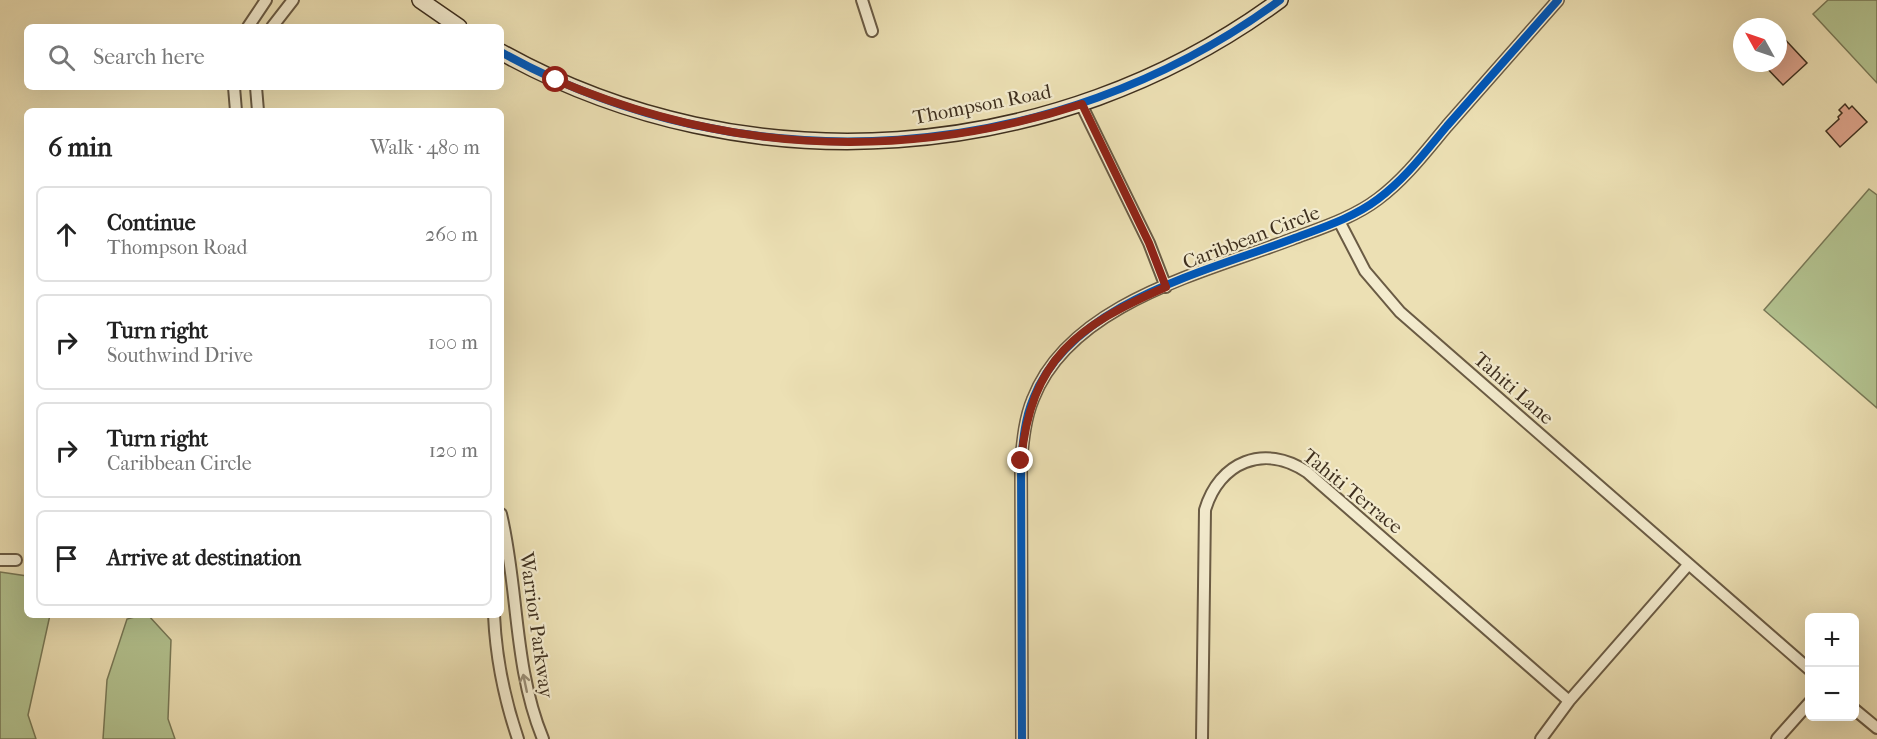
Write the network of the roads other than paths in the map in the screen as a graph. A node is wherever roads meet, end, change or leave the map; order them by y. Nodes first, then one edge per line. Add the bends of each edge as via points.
1 (266, 0) edge
2 (293, 0) edge
3 (420, 0) edge
4 (862, 0) edge
5 (1280, 0) edge
6 (1558, 0) edge
7 (250, 24) edge
8 (274, 24) edge
9 (455, 24) edge
10 (872, 31) dead end
11 (504, 54) edge
12 (234, 90) edge
13 (256, 90) edge
14 (1082, 104) junction
15 (236, 108) edge
16 (258, 108) edge
17 (1339, 220) junction
18 (1166, 287) junction
19 (504, 530) edge
20 (0, 560) edge
21 (16, 560) dead end
22 (1688, 565) junction
23 (494, 618) edge
24 (1806, 667) edge
25 (1569, 701) junction
26 (1805, 707) edge
27 (1859, 713) edge
28 (1877, 728) edge
29 (518, 739) edge
30 (543, 739) edge
31 (1022, 739) edge
32 (1202, 739) edge
33 (1541, 739) edge
34 (1777, 739) edge

1 - 7 street
2 - 8 street
3 - 9 street
4 - 10 street
5 - 14 street, Thompson Road via 1217,42 1160,73
6 - 17 street, Caribbean Circle via 1389,190 1365,209
11 - 14 street, Thompson Road via 556,80 629,108 698,126 783,140 877,143 943,137 1009,125
12 - 15 street
13 - 16 street
14 - 18 street
17 - 18 street, Caribbean Circle
17 - 22 street, Tahiti Lane via 1365,271 1400,312
18 - 31 street, Caribbean Circle via 1108,314 1080,333 1050,367 1033,399 1021,461
30 -> 19 street, Warrior Parkway via 523,679 513,576
20 - 21 street
22 - 24 street, Tahiti Lane
22 - 25 street
23 - 29 street, Warrior Parkway via 499,671
25 - 32 street, Tahiti Terrace via 1307,472 1287,460 1267,458 1250,460 1224,475 1209,495 1205,510
25 - 33 street
26 - 34 street
27 - 28 street

